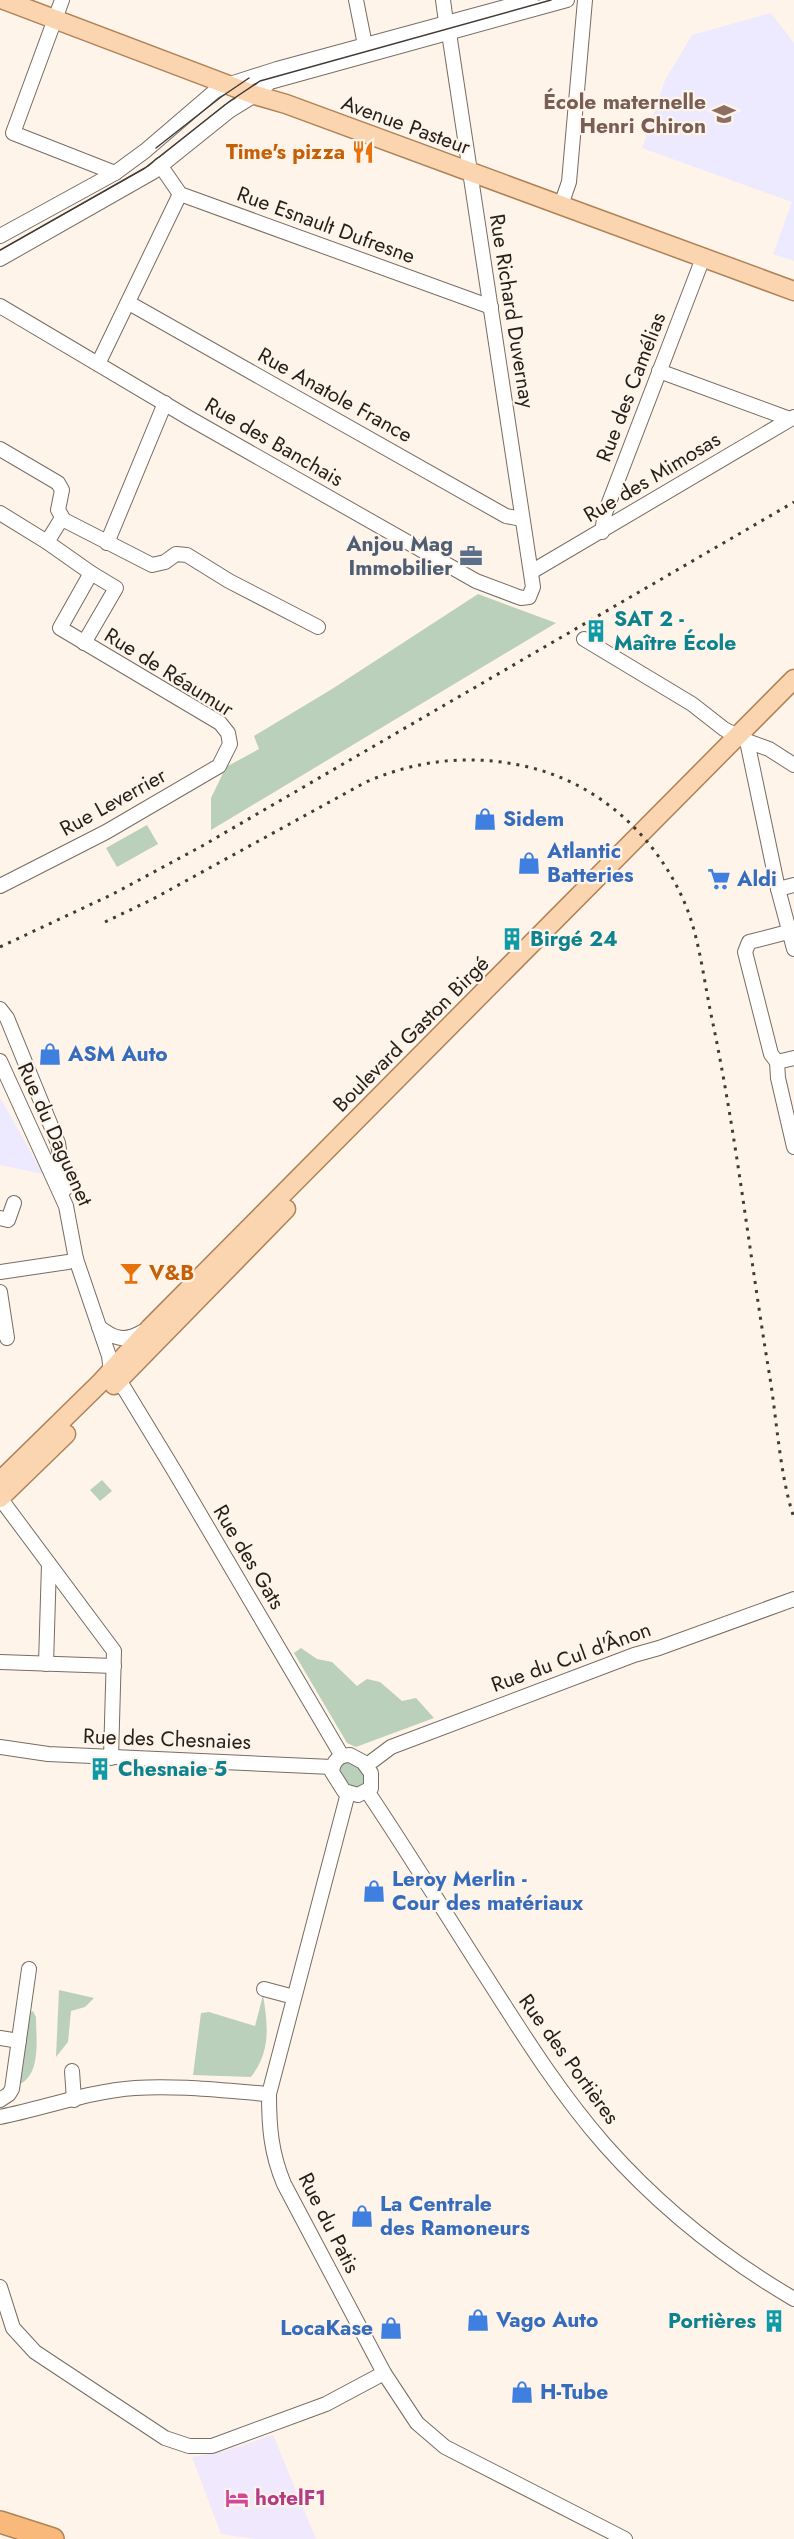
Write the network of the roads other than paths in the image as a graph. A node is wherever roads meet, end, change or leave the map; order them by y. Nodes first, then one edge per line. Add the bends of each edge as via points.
1 (4, 0) edge
2 (62, 0) edge
3 (356, 0) edge
4 (443, 0) edge
5 (531, 0) edge
6 (567, 0) edge
7 (585, 0) edge
8 (56, 19) junction
9 (447, 28) junction
10 (364, 45) junction
11 (227, 85) junction
12 (255, 95) junction
13 (160, 165) junction
14 (115, 172) junction
15 (470, 173) junction
16 (180, 194) junction
17 (561, 205) junction
18 (0, 237) edge
19 (703, 258) junction
20 (0, 259) edge
21 (794, 291) edge
22 (129, 303) junction
23 (0, 306) edge
24 (491, 308) junction
25 (98, 364) junction
26 (659, 371) junction
27 (165, 404) junction
28 (792, 418) edge
29 (0, 449) edge
30 (0, 513) edge
31 (62, 518) junction
32 (522, 519) junction
33 (602, 532) junction
34 (47, 542) junction
35 (106, 543) junction
36 (531, 572) junction
37 (91, 573) junction
38 (532, 595) joint
39 (318, 627) dead end
40 (584, 639) dead end
41 (84, 643) junction
42 (794, 679) edge
43 (794, 696) edge
44 (230, 737) joint
45 (742, 739) junction
46 (794, 765) edge
47 (794, 885) edge
48 (0, 886) edge
49 (778, 888) junction
50 (791, 934) edge
51 (794, 949) edge
52 (0, 1009) edge
53 (794, 1058) edge
54 (0, 1061) edge
55 (777, 1062) junction
56 (794, 1147) edge
57 (14, 1203) dead end
58 (66, 1206) junction
59 (0, 1218) edge
60 (76, 1259) junction
61 (0, 1272) edge
62 (0, 1292) edge
63 (99, 1327) junction
64 (150, 1328) junction
65 (7, 1338) dead end
66 (115, 1376) junction
67 (0, 1481) edge
68 (0, 1498) edge
69 (49, 1564) junction
70 (794, 1599) edge
71 (0, 1662) edge
72 (46, 1664) junction
73 (114, 1666) junction
74 (0, 1747) edge
75 (342, 1756) junction
76 (111, 1758) junction
77 (367, 1765) junction
78 (332, 1767) junction
79 (367, 1791) junction
80 (348, 1793) junction
81 (29, 1969) dead end
82 (264, 1989) dead end
83 (294, 1997) junction
84 (0, 2038) edge
85 (19, 2041) junction
86 (72, 2071) dead end
87 (269, 2094) junction
88 (0, 2100) edge
89 (74, 2100) junction
90 (0, 2117) edge
91 (0, 2287) edge
92 (794, 2299) edge
93 (384, 2373) junction
94 (0, 2522) edge
95 (53, 2539) edge
96 (626, 2539) edge

1 - 8 main road, Avenue Pasteur
2 - 8 street
3 - 10 street
4 - 9 street, Rue Richard Duvernay
5 - 9 street
6 - 9 street
7 - 17 street via 570,171
8 - 11 main road, Avenue Pasteur
8 - 14 street via 13,133
9 - 10 street
9 - 12 street via 270,82
9 - 15 street, Rue Richard Duvernay
10 - 11 street
11 - 12 main road, Avenue Pasteur
11 - 14 street
12 - 13 street
12 - 15 main road, Avenue Pasteur
13 - 16 street
13 - 20 street
14 - 18 street
15 - 17 main road, Avenue Pasteur
15 - 24 street, Rue Richard Duvernay
16 - 22 street
16 - 24 street, Rue Esnault Dufresne
17 - 19 main road, Avenue Pasteur
19 - 21 main road, Avenue Pasteur
19 - 26 street, Rue des Camélias
22 - 25 street
22 - 32 street, Rue Anatole France via 506,516
23 - 25 street, Rue des Banchais
24 - 32 street, Rue Richard Duvernay
25 - 27 street, Rue des Banchais
26 - 28 street
26 - 33 street, Rue des Camélias via 605,513
27 - 35 street
27 - 38 street, Rue des Banchais via 476,581 521,598
28 - 33 street, Rue des Mimosas
29 - 31 street via 61,486 58,508
30 - 34 street, Rue de Réaumur
31 - 34 street
31 - 35 street
32 - 36 street, Rue Richard Duvernay
33 - 36 street, Rue des Mimosas
34 - 37 street, Rue de Réaumur
35 - 39 street via 155,566 184,553
36 - 38 street, Rue Richard Duvernay
37 - 41 street, Rue de Réaumur via 60,628
37 - 41 street, Rue de Réaumur via 116,588
40 - 45 street
41 - 44 street, Rue de Réaumur via 220,723
42 - 45 main road, Boulevard Gaston Birgé
43 - 45 main road, Boulevard Gaston Birgé
44 - 48 street, Rue Leverrier via 219,766 106,832
45 - 46 street via 769,749
45 - 49 street
45 - 64 main road, Boulevard Gaston Birgé
45 - 66 main road, Boulevard Gaston Birgé
47 - 49 street
49 - 50 street
50 - 51 street
50 - 55 street via 752,941 745,948 771,1054
52 - 58 street via 58,1143
53 - 55 street
54 - 58 street, Rue du Daguenet
55 - 56 street
57 - 59 street via 8,1220
58 - 60 street, Rue du Daguenet
60 - 61 street
60 - 63 street, Rue du Daguenet
62 - 65 street
63 - 64 street via 121,1339 131,1339
63 - 66 street, Rue du Daguenet
64 - 66 main road, Boulevard Gaston Birgé
66 - 67 main road, Boulevard Gaston Birgé
66 - 68 main road, Boulevard Gaston Birgé
66 - 75 street, Rue des Gats
68 - 69 street
69 - 72 street
69 - 73 street via 110,1644
70 - 77 street, Rue du Cul d'Ânon via 391,1747
71 - 72 street
72 - 73 street
73 - 76 street
74 - 76 street, Rue des Chesnaies
75 - 77 street via 350,1755
75 - 78 street
76 - 78 street, Rue des Chesnaies
77 - 79 street via 372,1778
78 - 80 street via 334,1777
79 - 80 street via 358,1795
79 - 92 street, Rue des Portières via 532,2050 599,2138 688,2225
80 - 83 street, Rue du Patis
81 - 85 street
82 - 83 street
83 - 87 street, Rue du Patis
84 - 85 street
85 - 88 street via 12,2089
86 - 89 street
87 - 89 street via 137,2088
87 - 93 street, Rue du Patis via 274,2160
89 - 90 street
91 - 93 street via 13,2328 36,2352 165,2438 189,2446 212,2446 244,2436 326,2404
93 - 96 street, Rue du Patis via 411,2415 445,2446
94 - 95 highway

